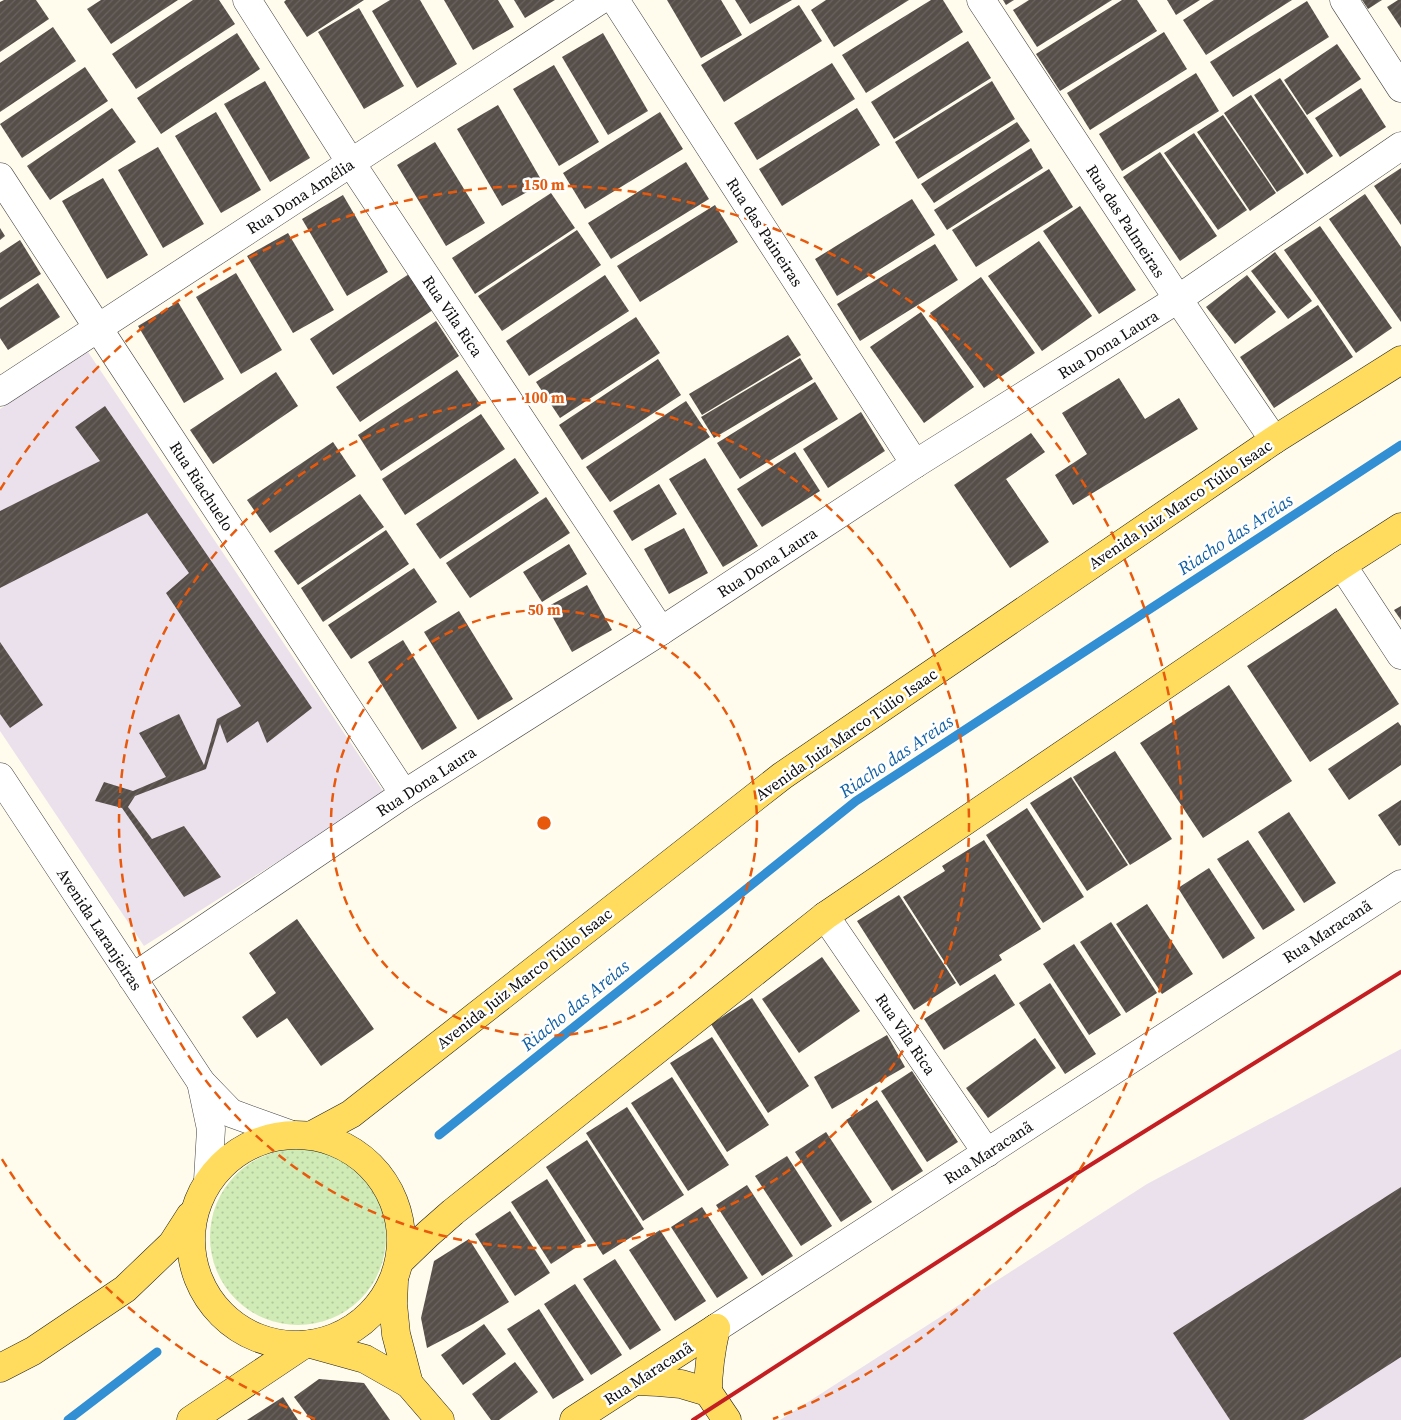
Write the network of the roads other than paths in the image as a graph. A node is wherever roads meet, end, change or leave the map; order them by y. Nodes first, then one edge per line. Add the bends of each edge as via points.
1 (247, 0) edge
2 (600, 0) edge
3 (615, 0) edge
4 (981, 0) edge
5 (1344, 0) edge
6 (1401, 88) edge
7 (1401, 146) edge
8 (351, 163) junction
9 (0, 177) edge
10 (1178, 299) junction
11 (98, 328) junction
12 (1401, 360) edge
13 (0, 392) edge
14 (1274, 440) junction
15 (915, 464) junction
16 (1401, 527) edge
17 (1342, 565) junction
18 (661, 631) junction
19 (1401, 655) edge
20 (0, 777) edge
21 (404, 794) junction
22 (1401, 884) edge
23 (825, 916) junction
24 (132, 978) junction
25 (200, 1082) junction
26 (300, 1135) junction
27 (987, 1153) junction
28 (208, 1180) junction
29 (194, 1210) junction
30 (397, 1271) junction
31 (716, 1328) junction
32 (307, 1345) junction
33 (0, 1368) edge
34 (636, 1381) junction
35 (409, 1384) junction
36 (708, 1392) junction
37 (191, 1420) edge
38 (440, 1420) edge
39 (574, 1420) edge
40 (727, 1420) edge

1 - 8 street, Rua Vila Rica
2 - 8 street, Rua Dona Amélia
3 - 15 street, Rua das Paineiras
4 - 10 street, Rua das Palmeiras
5 - 6 street
7 - 10 street, Rua Dona Laura
8 - 11 street, Rua Dona Amélia
8 - 18 street, Rua Vila Rica
9 - 11 street, Rua Riachuelo
10 - 14 street, Rua das Palmeiras
10 - 15 street, Rua Dona Laura
11 - 13 street, Rua Dona Amélia
11 - 21 street, Rua Riachuelo
12 - 14 main road, Avenida Juiz Marco Túlio Isaac
14 - 26 main road, Avenida Juiz Marco Túlio Isaac via 782,776 351,1114
15 - 18 street, Rua Dona Laura
16 - 17 main road
17 - 19 street
17 - 23 main road
18 - 21 street, Rua Dona Laura
20 - 24 street, Avenida Laranjeiras
21 - 24 street, Rua Dona Laura
22 - 27 street, Rua Maracanã
23 - 27 street, Rua Vila Rica
23 - 30 main road via 453,1212
24 - 25 street, Avenida Laranjeiras
25 - 26 street, Avenida Laranjeiras via 231,1113
25 - 28 street, Avenida Laranjeiras via 211,1129
26 - 28 main road via 258,1141 230,1157
26 - 30 main road via 331,1140 349,1148 375,1169 393,1196 402,1228
27 - 31 street, Rua Maracanã
28 - 29 main road
29 - 32 main road via 189,1244 196,1276 213,1306 238,1329 269,1342
29 - 33 main road via 172,1244 125,1289 33,1351
30 - 32 main road via 365,1320 340,1336
30 - 35 main road via 393,1304 396,1334
31 - 34 main road, Rua Maracanã
31 - 36 main road via 708,1371
32 - 35 main road via 365,1359
32 - 37 main road
34 - 36 main road via 682,1384
34 - 39 main road, Rua Maracanã
35 - 38 main road
36 - 40 main road

